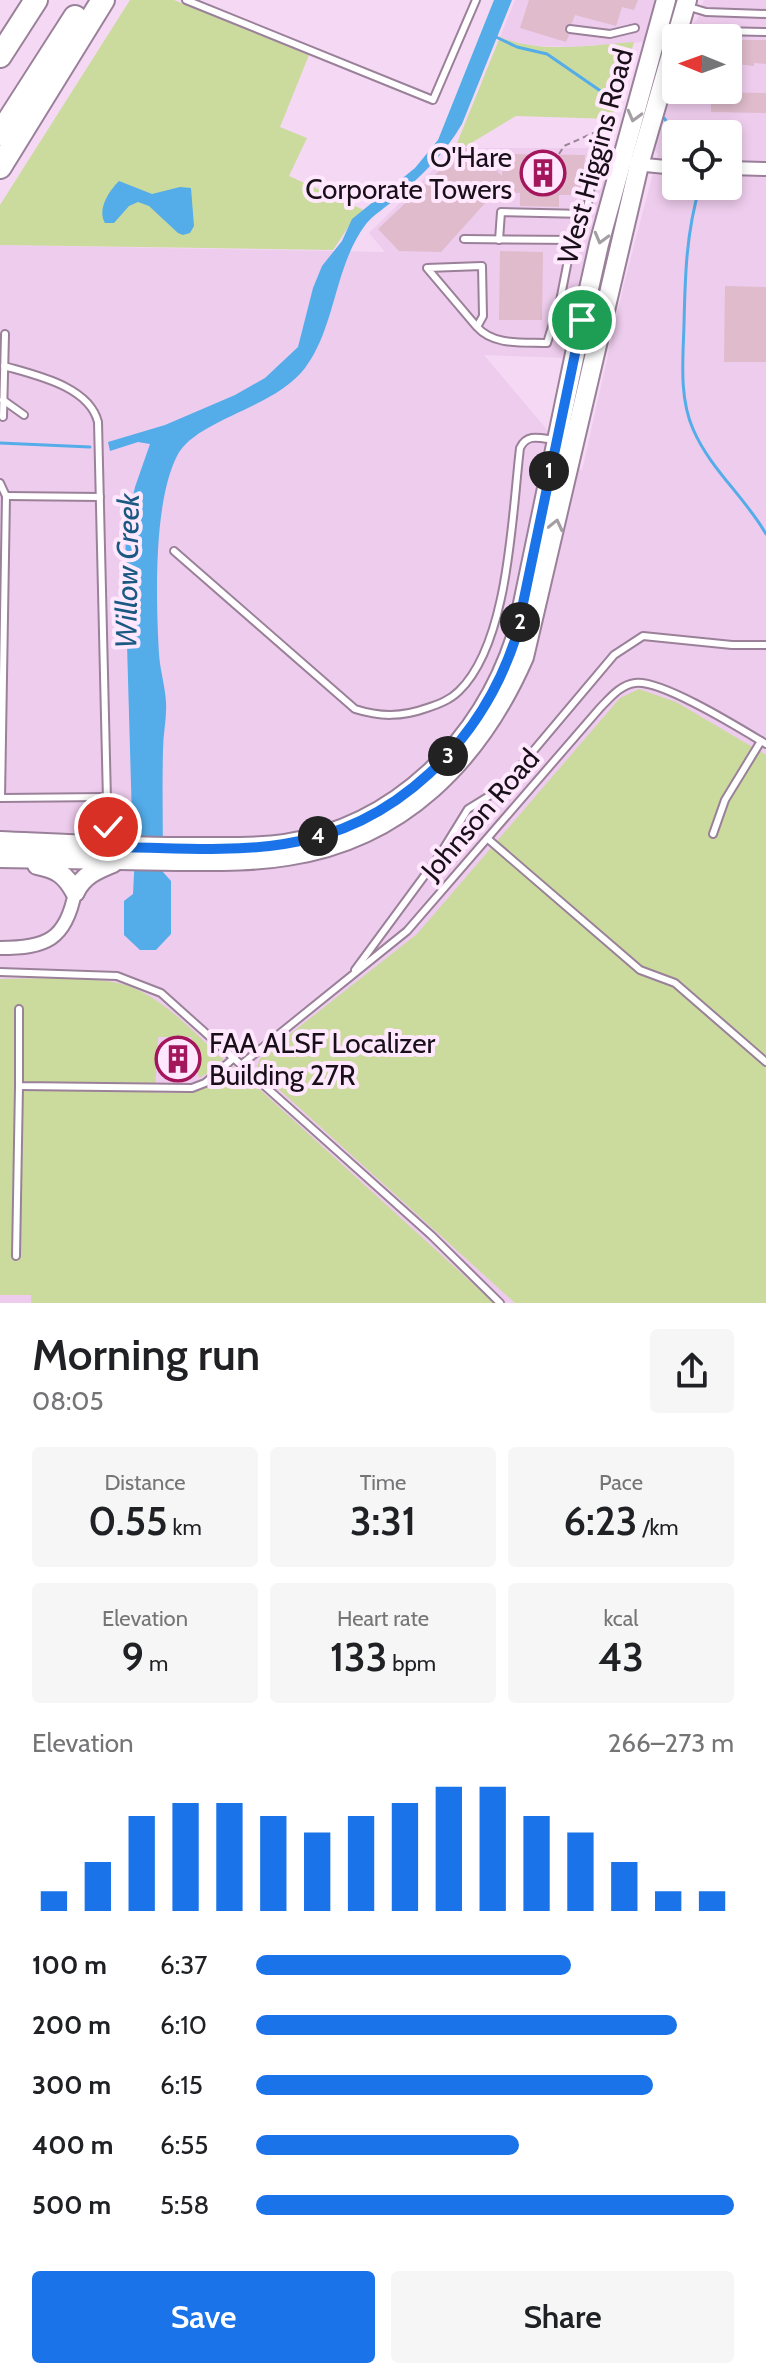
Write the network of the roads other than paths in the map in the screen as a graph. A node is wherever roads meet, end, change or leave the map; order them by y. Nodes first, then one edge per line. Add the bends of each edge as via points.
1 (36, 0) edge
2 (86, 0) edge
3 (103, 0) edge
4 (186, 0) edge
5 (476, 0) edge
6 (666, 0) edge
7 (686, 3) edge
8 (766, 14) edge
9 (635, 28) dead end
10 (570, 29) dead end
11 (742, 31) edge
12 (766, 32) edge
13 (0, 56) edge
14 (0, 134) edge
15 (596, 155) road end
16 (630, 164) junction
17 (0, 167) edge
18 (662, 167) edge
19 (742, 168) edge
20 (766, 169) edge
21 (585, 214) junction
22 (464, 239) dead end
23 (499, 240) junction
24 (569, 255) dead end
25 (477, 327) junction
26 (5, 334) dead end
27 (4, 366) junction
28 (3, 400) junction
29 (24, 415) dead end
30 (3, 417) dead end
31 (555, 441) junction
32 (0, 483) edge
33 (6, 496) junction
34 (100, 497) junction
35 (174, 551) dead end
36 (766, 645) edge
37 (764, 743) edge
38 (107, 797) junction
39 (713, 834) dead end
40 (488, 839) junction
41 (2, 853) edge
42 (125, 854) junction
43 (164, 854) junction
44 (75, 892) junction
45 (0, 948) edge
46 (0, 972) edge
47 (351, 976) junction
48 (19, 1009) dead end
49 (235, 1057) junction
50 (766, 1062) edge
51 (242, 1064) junction
52 (19, 1086) junction
53 (16, 1256) dead end
54 (500, 1303) edge

1 - 13 highway
2 - 14 highway
3 - 17 highway
4 - 5 lane via 433,100
6 -> 16 main road, West Higgins Road
7 - 8 lane via 706,12
7 - 16 main road, West Higgins Road
9 - 10 lane via 610,34
11 - 12 lane
15 - 21 lane
16 - 18 street
16 -> 31 main road, West Higgins Road via 599,244
43 -> 16 main road, West Higgins Road via 237,861 289,856 350,838 401,812 444,779 485,731 511,686 532,628
19 - 20 street
21 - 23 lane via 577,240
21 - 23 lane via 501,212
22 - 23 lane
24 - 25 lane via 547,343 496,340
25 - 25 lane via 457,303 427,268 482,266 483,316
26 - 27 lane
27 - 28 lane
27 - 34 lane via 79,394 95,413
28 - 29 lane
28 - 30 lane
31 - 35 lane via 531,437 520,448 504,579 474,672 460,691 420,711 396,716 355,709
31 - 43 main road, West Higgins Road via 507,665 479,717 435,770 400,798 346,826 288,844
32 - 33 lane
33 - 34 lane
33 - 38 lane via 1,798
34 - 38 lane
36 - 47 lane via 643,636 614,655 502,788 468,809
37 - 39 lane via 725,800
37 - 40 lane, Johnson Road via 672,692 638,682 622,687
38 - 42 lane
40 - 47 lane, Johnson Road via 407,931
40 - 50 lane via 640,970 675,983
41 - 42 main road
41 - 44 main road via 59,871
42 - 43 main road
42 - 44 main road via 91,872
44 - 45 street via 61,932 45,943
46 - 49 lane via 117,976 139,982 161,993
47 - 51 lane, Johnson Road
48 - 52 lane
49 - 51 lane
49 - 52 lane via 192,1088
51 - 54 lane
52 - 53 lane

